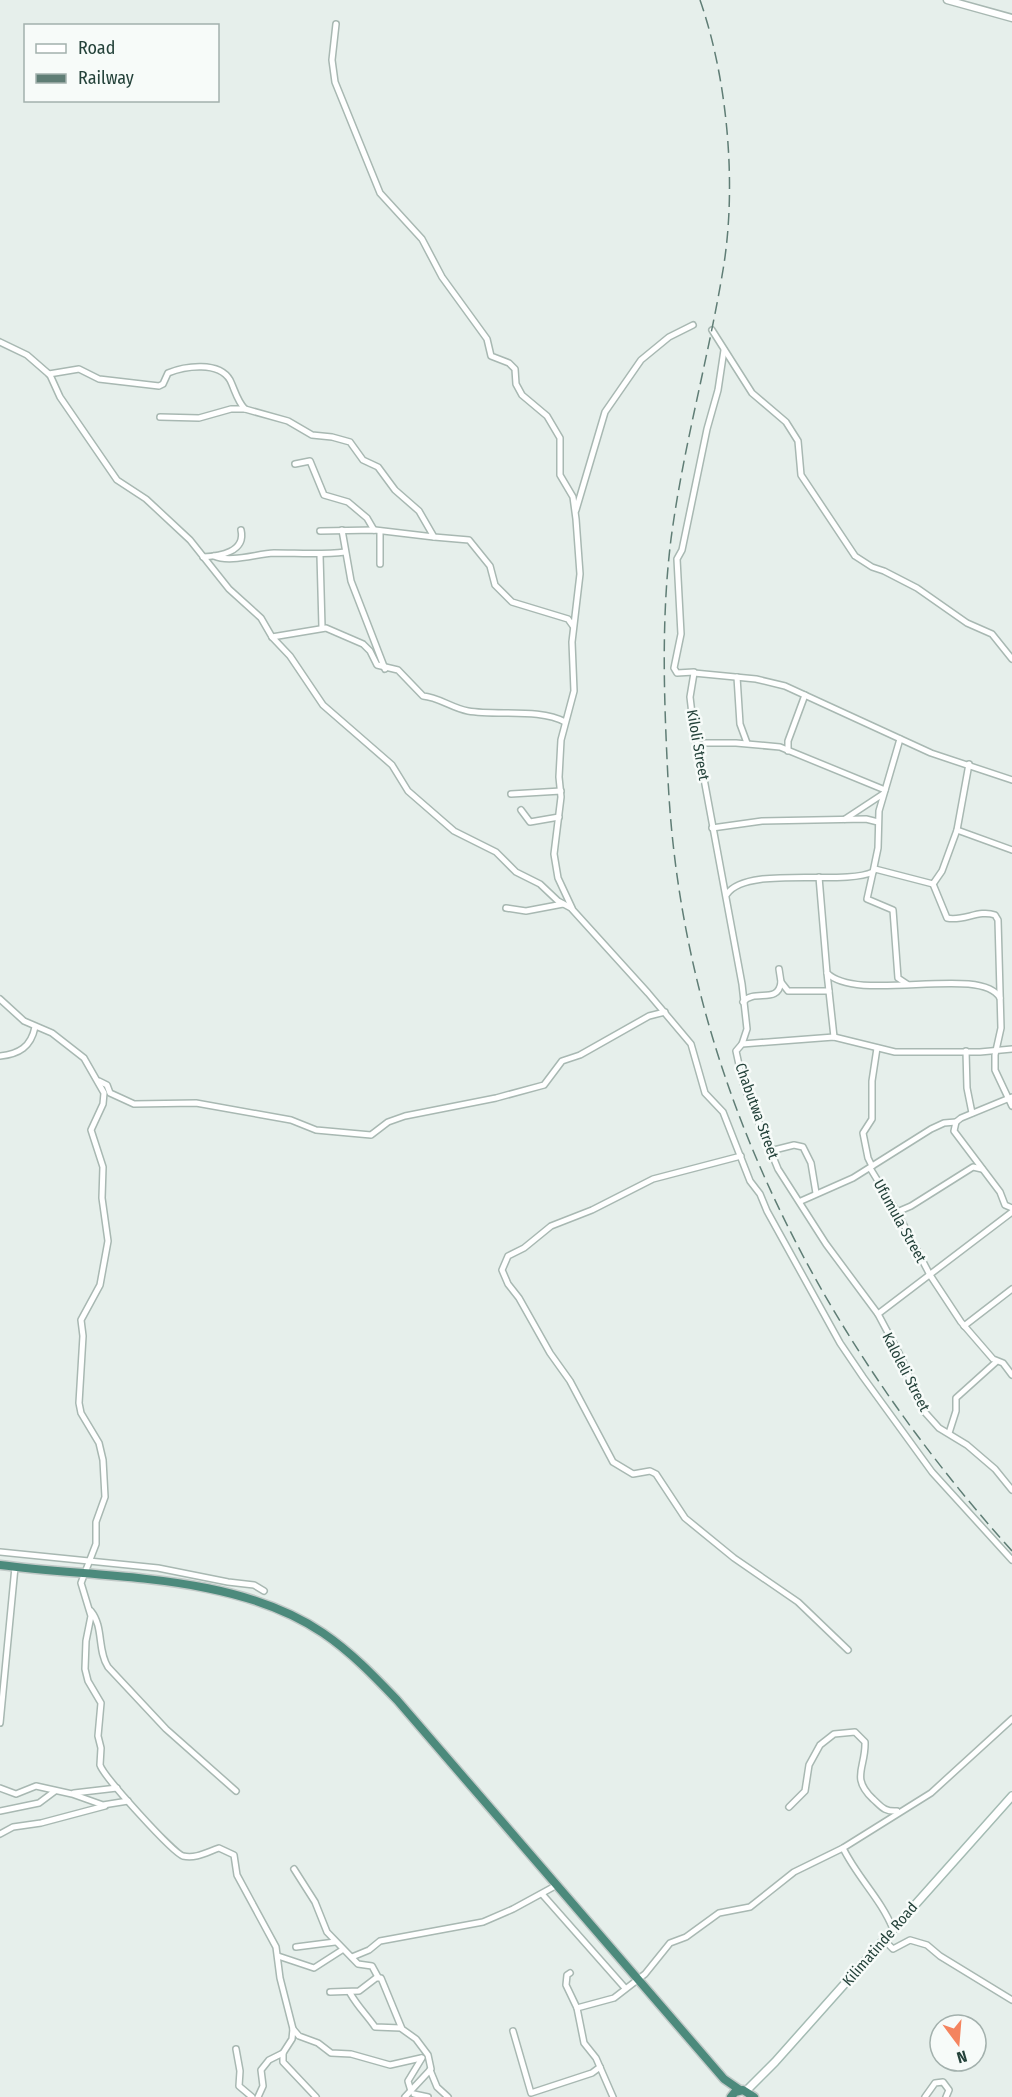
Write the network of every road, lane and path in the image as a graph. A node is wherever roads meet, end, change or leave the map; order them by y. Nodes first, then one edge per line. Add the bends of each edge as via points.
1 (947, 0) edge
2 (1012, 18) edge
3 (336, 24) dead end
4 (693, 324) dead end
5 (712, 330) dead end
6 (0, 342) edge
7 (724, 351) junction
8 (49, 374) junction
9 (245, 409) junction
10 (160, 417) dead end
11 (295, 464) dead end
12 (575, 512) junction
13 (241, 530) dead end
14 (342, 530) junction
15 (320, 531) dead end
16 (377, 531) junction
17 (434, 537) junction
18 (345, 552) junction
19 (320, 555) junction
20 (214, 556) junction
21 (203, 557) junction
22 (380, 564) dead end
23 (322, 627) junction
24 (573, 628) junction
25 (272, 637) junction
26 (1012, 659) edge
27 (385, 669) junction
28 (694, 672) junction
29 (736, 677) junction
30 (805, 695) junction
31 (566, 723) junction
32 (900, 739) junction
33 (747, 743) junction
34 (699, 747) junction
35 (788, 751) junction
36 (969, 764) junction
37 (1012, 780) edge
38 (561, 792) junction
39 (884, 792) junction
40 (511, 794) dead end
41 (522, 810) dead end
42 (559, 817) junction
43 (844, 820) junction
44 (878, 822) junction
45 (712, 828) junction
46 (957, 830) junction
47 (1012, 850) edge
48 (874, 871) junction
49 (819, 877) junction
50 (933, 884) junction
51 (727, 894) junction
52 (563, 904) junction
53 (506, 908) dead end
54 (573, 910) junction
55 (779, 969) dead end
56 (827, 973) junction
57 (782, 982) junction
58 (908, 984) junction
59 (829, 991) junction
60 (0, 999) edge
61 (1001, 1000) junction
62 (743, 1002) junction
63 (665, 1012) junction
64 (35, 1027) junction
65 (834, 1037) junction
66 (742, 1044) junction
67 (877, 1048) junction
68 (1012, 1049) edge
69 (996, 1050) junction
70 (966, 1052) junction
71 (0, 1056) edge
72 (99, 1081) junction
73 (1010, 1097) edge
74 (1012, 1106) edge
75 (972, 1113) junction
76 (956, 1122) junction
77 (770, 1151) junction
78 (741, 1156) junction
79 (974, 1157) junction
80 (871, 1167) junction
81 (973, 1167) junction
82 (982, 1169) junction
83 (816, 1193) junction
84 (801, 1201) junction
85 (1005, 1204) junction
86 (1012, 1210) edge
87 (897, 1212) junction
88 (1001, 1221) junction
89 (930, 1275) junction
90 (1012, 1289) edge
91 (878, 1314) junction
92 (964, 1326) junction
93 (996, 1362) junction
94 (1012, 1375) edge
95 (949, 1433) junction
96 (1011, 1486) edge
97 (0, 1552) edge
98 (90, 1560) junction
99 (1012, 1560) edge
100 (0, 1565) edge
101 (15, 1567) junction
102 (87, 1573) junction
103 (264, 1591) dead end
104 (90, 1609) junction
105 (848, 1650) dead end
106 (1012, 1719) edge
107 (0, 1723) edge
108 (0, 1788) edge
109 (117, 1788) junction
110 (55, 1791) junction
111 (236, 1791) dead end
112 (72, 1794) junction
113 (1012, 1796) edge
114 (128, 1801) junction
115 (107, 1805) junction
116 (789, 1808) dead end
117 (0, 1811) edge
118 (899, 1811) junction
119 (0, 1834) edge
120 (843, 1848) junction
121 (294, 1869) dead end
122 (557, 1885) junction
123 (542, 1894) junction
124 (893, 1929) junction
125 (884, 1940) junction
126 (335, 1942) junction
127 (296, 1947) dead end
128 (342, 1950) junction
129 (278, 1956) junction
130 (352, 1957) junction
131 (292, 1960) junction
132 (279, 1971) junction
133 (570, 1973) dead end
134 (378, 1977) junction
135 (638, 1979) junction
136 (625, 1988) junction
137 (330, 1992) dead end
138 (351, 1993) junction
139 (1012, 2000) edge
140 (577, 2008) junction
141 (401, 2028) junction
142 (293, 2029) junction
143 (513, 2031) dead end
144 (236, 2049) dead end
145 (283, 2053) junction
146 (428, 2055) junction
147 (421, 2058) junction
148 (600, 2067) junction
149 (430, 2070) junction
150 (724, 2079) junction
151 (747, 2092) edge
152 (413, 2093) edge
153 (252, 2097) edge
154 (258, 2097) edge
155 (316, 2097) edge
156 (405, 2097) edge
157 (428, 2097) edge
158 (448, 2097) edge
159 (613, 2097) edge
160 (730, 2097) edge
161 (925, 2097) edge
162 (946, 2097) edge

1 - 2 street
3 - 12 street via 332,60 335,82 380,193 426,244 441,277 486,336 491,356 513,366 522,395 547,416 561,442 560,475 570,489
4 - 12 street via 641,360 605,412
5 - 7 street
6 - 8 street via 27,355
7 - 26 street via 754,395 786,422 798,441 801,475 855,556 992,634
7 - 28 street via 677,562 681,634 674,668 677,673
8 - 9 street via 77,369 99,379 159,386 170,372 207,368 225,374
8 - 21 street via 60,397 117,480 157,508
9 - 10 street via 231,409 205,418
9 - 17 street via 293,423 312,435 350,442 363,460 378,467 395,490 419,511
11 - 16 street via 310,461 324,495 348,502
12 - 24 street via 580,574
13 - 20 street via 242,541 236,548
14 - 15 street
14 - 16 street
14 - 18 street
16 - 17 street
16 - 22 street
17 - 24 street via 469,540 490,566 495,585 512,602 568,619
18 - 19 street
18 - 27 street via 356,597
19 - 20 street via 275,553 222,559
19 - 23 street
20 - 21 street
21 - 25 street via 229,589 261,618
23 - 25 street
23 - 27 street via 363,644 377,665
24 - 31 street via 574,691
25 - 52 street via 323,705 392,765 408,791 454,831 500,855 516,872 543,886
27 - 31 street via 398,669 423,696 467,711 538,714
28 - 29 street
28 - 34 street, Kiloli Street via 690,697
29 - 30 street via 775,683
29 - 33 street via 740,724
30 - 32 street
30 - 35 street
31 - 38 street via 560,755
32 - 36 street
32 - 39 street
33 - 34 street via 705,743
33 - 35 street
34 - 45 street, Kiloli Street
35 - 39 street
36 - 37 street
36 - 46 street
38 - 40 street
38 - 42 street
39 - 43 street
39 - 44 street
41 - 42 street via 530,822
42 - 54 street via 557,873
43 - 44 street
43 - 45 street via 767,820
44 - 48 street
45 - 51 street, Kiloli Street
46 - 47 street
46 - 50 street
48 - 49 street
48 - 50 street
48 - 58 street via 867,899 892,910 895,969 898,978
49 - 51 street via 770,879 735,886
49 - 56 street
50 - 61 street via 947,918 988,913 997,916
51 - 62 street, Kiloli Street
52 - 53 street via 526,911
52 - 54 street
54 - 63 street
55 - 57 street
56 - 58 street via 833,979 861,984
56 - 59 street
57 - 59 street via 788,991
57 - 62 street via 776,994 749,997
58 - 61 street via 947,982 987,987
59 - 65 street
60 - 64 street
61 - 69 street
62 - 66 street, Kiloli Street via 747,1029
63 - 72 street via 562,1061 543,1085 405,1116 388,1122 371,1135 316,1130 291,1120 196,1103 134,1104 112,1095 106,1084
63 - 78 street via 691,1044 705,1093 723,1112
64 - 71 street via 28,1045
64 - 72 street via 52,1033 80,1054
65 - 66 street, Chabutwa Street
65 - 67 street, Chabutwa Street
66 - 77 street, Chabutwa Street via 736,1051 740,1074
67 - 70 street, Chabutwa Street via 920,1053
67 - 80 street, Ufumula Street via 872,1119 863,1133
68 - 69 street, Chabutwa Street
69 - 70 street, Chabutwa Street
69 - 73 street via 996,1076
70 - 75 street via 966,1088
72 - 98 street via 104,1100 91,1130 103,1167 102,1198 108,1241 100,1285 81,1320 79,1407 99,1443 103,1460 105,1497
73 - 74 street
73 - 75 street
75 - 76 street
76 - 79 street via 955,1134
76 - 80 street via 931,1130
77 - 83 street via 794,1144 803,1147 811,1163
77 - 84 street, Chabutwa Street
78 - 99 street via 750,1181 856,1367 932,1472
78 - 105 street via 653,1179 546,1228 524,1248 508,1256 502,1270 570,1381 613,1462 633,1474 657,1474 685,1518 798,1602
79 - 81 street
79 - 82 street
80 - 83 street
80 - 87 street, Ufumula Street
81 - 82 street
81 - 87 street
82 - 85 street
83 - 84 street
84 - 91 street, Chabutwa Street via 826,1244
85 - 86 street
85 - 88 street
86 - 88 street, Kaloleli Street
87 - 89 street, Ufumula Street
88 - 89 street, Kaloleli Street
89 - 91 street, Kaloleli Street
89 - 92 street, Ufumula Street
90 - 92 street
91 - 95 street, Kaloleli Street via 922,1409
92 - 93 street, Ufumula Street
93 - 94 street, Ufumula Street via 1003,1363
93 - 95 street via 956,1398
95 - 96 street, Kaloleli Street
97 - 98 street
98 - 102 street
98 - 103 street via 254,1585
100 - 101 highway
101 - 102 highway
101 - 107 street
102 - 104 street via 81,1583
102 - 122 highway via 217,1591 270,1606 324,1634 362,1664 397,1700
104 - 109 street via 85,1669 101,1703 99,1762
104 - 111 street via 98,1622 108,1667 166,1729
106 - 118 street via 935,1790
108 - 110 street via 16,1794 36,1786
109 - 112 street
109 - 114 street
110 - 112 street
110 - 117 street via 39,1803
112 - 115 street
113 - 124 main road, Kilimatinde Road
114 - 115 street
114 - 129 street via 179,1855 195,1857 220,1848 234,1855 237,1875 274,1941
115 - 119 street via 13,1827
116 - 118 street via 805,1791 809,1765 820,1745 834,1734 855,1732 865,1742 860,1772 863,1790 883,1809
118 - 120 street
120 - 124 street
120 - 135 street via 794,1872 750,1907 719,1913 691,1934 669,1943
121 - 126 street
122 - 123 street
122 - 135 highway
123 - 130 street via 496,1917 380,1941
123 - 136 street
124 - 125 main road, Kilimatinde Road
125 - 139 street via 893,1949 910,1940 927,1945
125 - 151 main road, Kilimatinde Road
126 - 127 street
126 - 128 street
128 - 130 street
128 - 131 street via 314,1968
129 - 131 street
129 - 132 street
130 - 134 street via 359,1964 372,1966
131 - 132 street
132 - 142 street
133 - 140 street via 566,1983
134 - 138 street
134 - 141 street
135 - 136 street
135 - 150 highway
136 - 140 street via 606,2001
137 - 138 street
138 - 141 street via 357,2008 367,2013 375,2027
140 - 148 street via 584,2043
141 - 146 street
142 - 145 street via 292,2040
142 - 147 street via 330,2053 353,2054 390,2065
143 - 148 street via 531,2093 585,2076
144 - 153 street via 239,2087
145 - 154 street via 269,2060 261,2070 263,2086
145 - 155 street via 287,2068
146 - 147 street
146 - 149 street
147 - 152 street via 408,2081
148 - 159 street
149 - 152 street
149 - 158 street via 437,2087
150 - 151 highway
150 - 160 highway
151 - 160 highway
152 - 156 street
152 - 157 street
161 - 162 street via 935,2083 942,2082 948,2090

